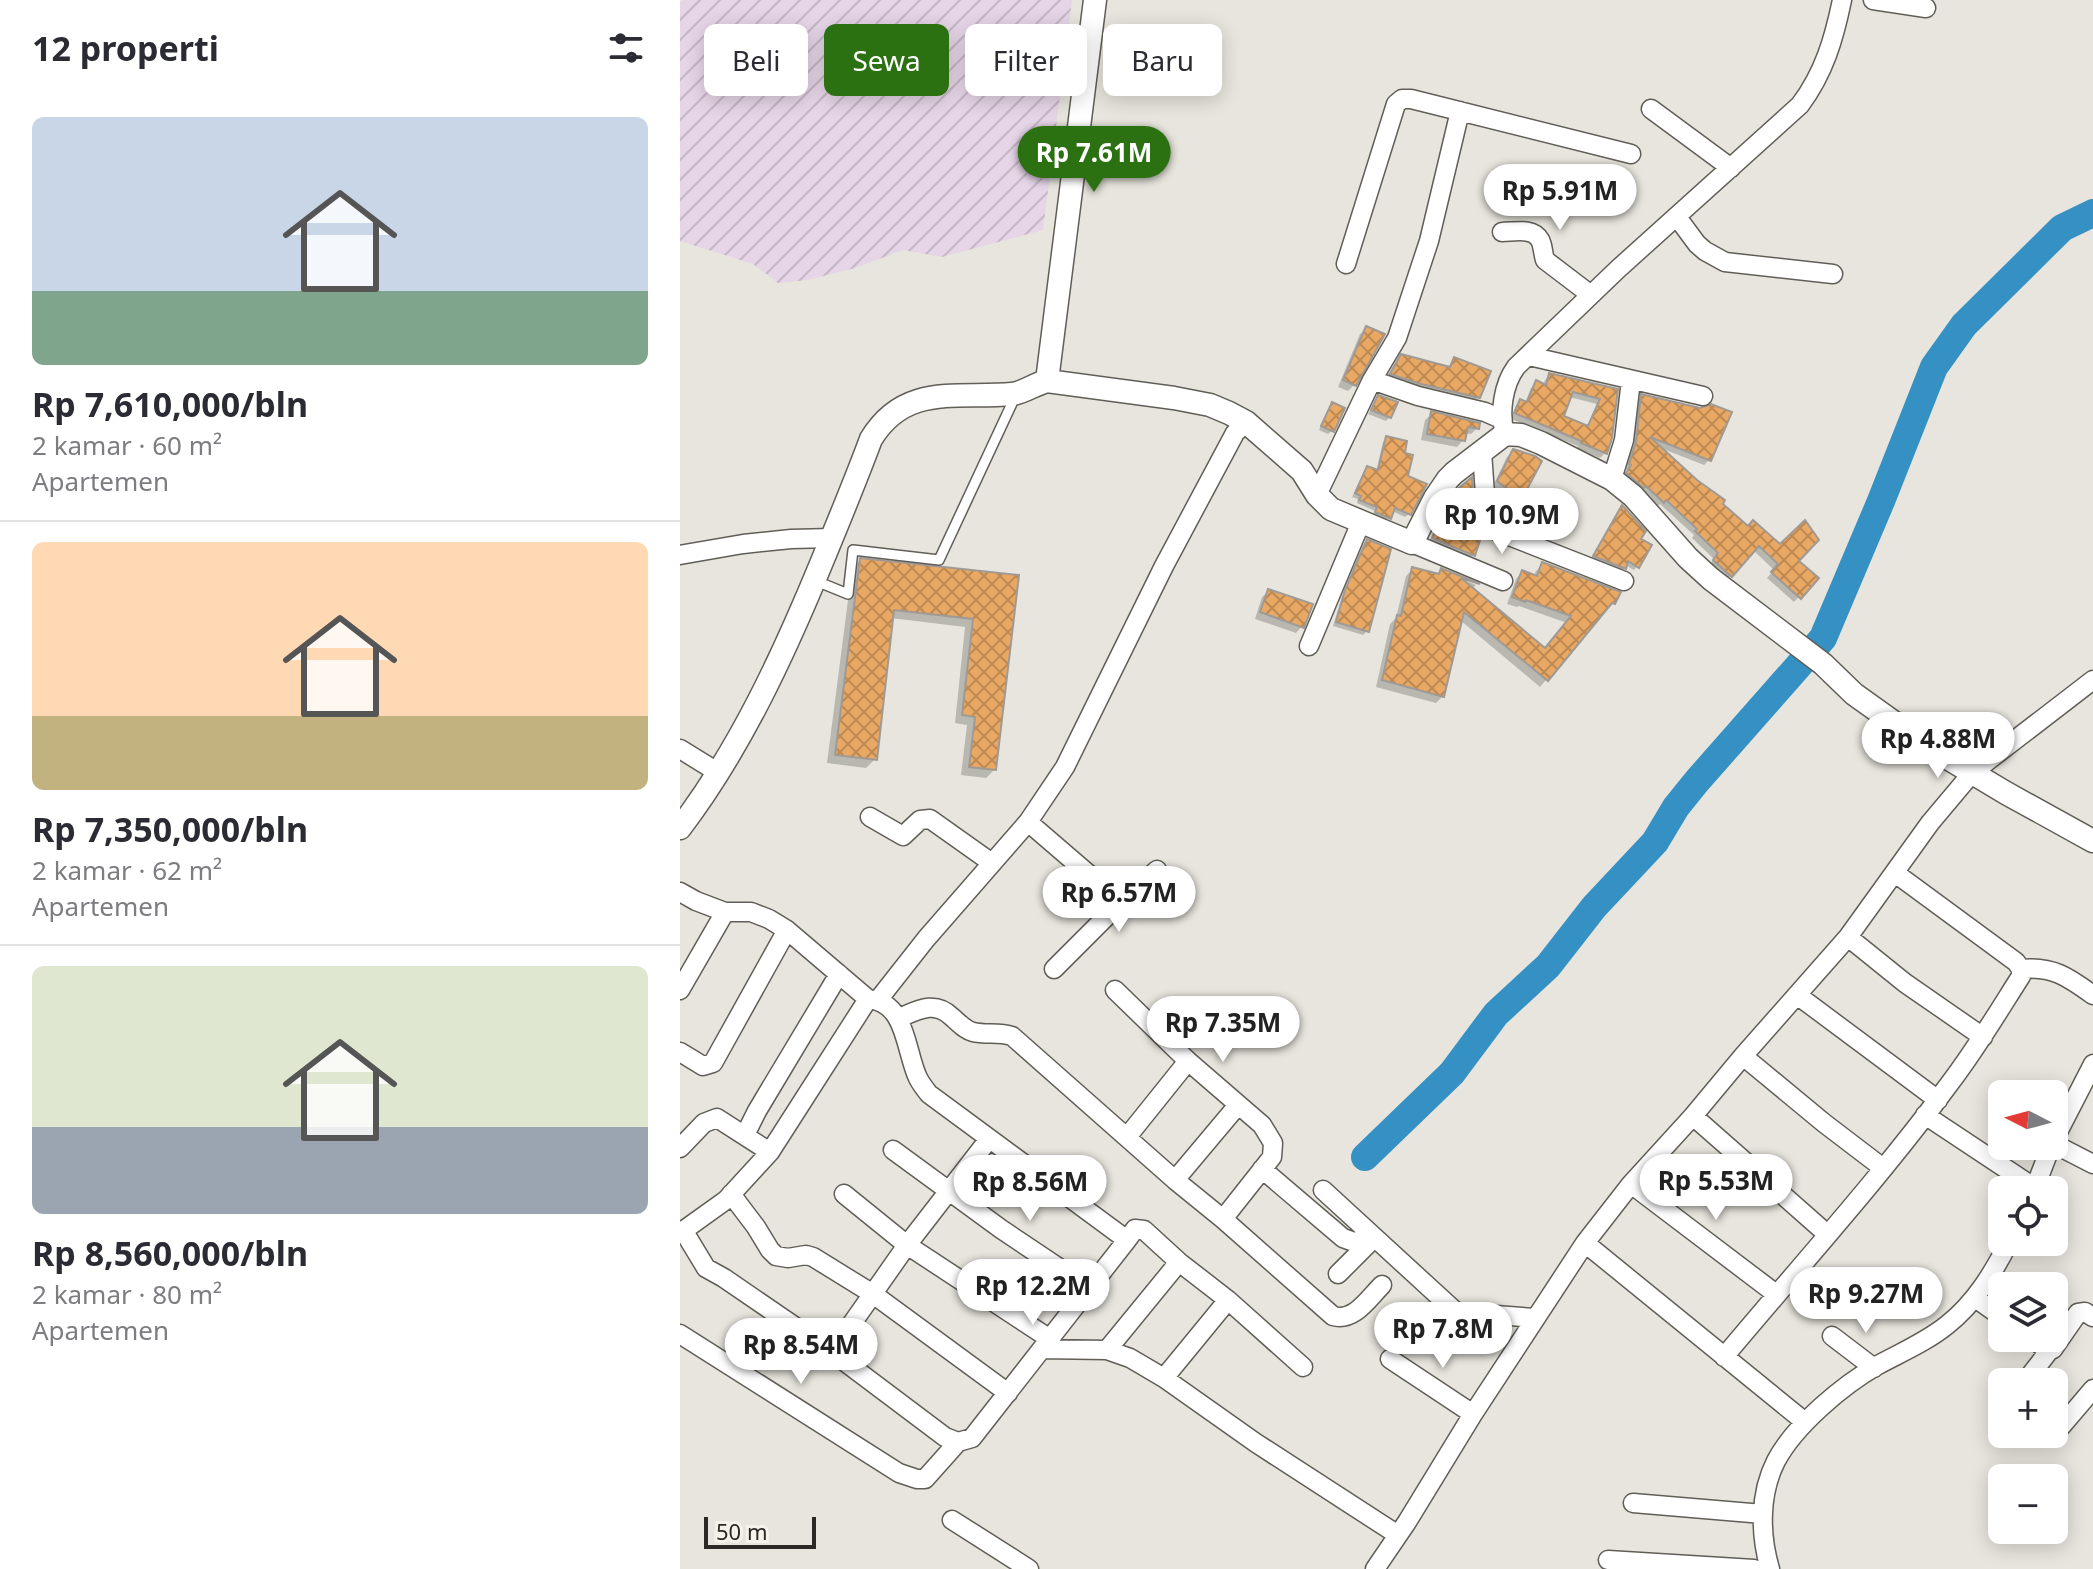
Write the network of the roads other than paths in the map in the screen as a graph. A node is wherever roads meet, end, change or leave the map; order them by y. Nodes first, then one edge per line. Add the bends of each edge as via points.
1 (1095, 0) edge
2 (1842, 0) edge
3 (1873, 0) edge
4 (1926, 8) dead end
5 (1651, 109) dead end
6 (1460, 111) junction
7 (1631, 154) dead end
8 (1731, 168) junction
9 (1677, 217) junction
10 (1502, 232) dead end
11 (1346, 264) dead end
12 (1833, 274) dead end
13 (1591, 295) junction
14 (1529, 356) junction
15 (1372, 380) junction
16 (1631, 380) junction
17 (1047, 381) junction
18 (1016, 394) junction
19 (1703, 396) dead end
20 (1246, 422) junction
21 (1503, 427) junction
22 (1482, 452) junction
23 (1612, 479) junction
24 (1317, 495) junction
25 (1361, 522) junction
26 (832, 538) junction
27 (1412, 543) junction
28 (680, 555) edge
29 (814, 580) junction
30 (1503, 581) dead end
31 (1624, 581) dead end
32 (1309, 646) dead end
33 (2093, 680) edge
34 (680, 749) edge
35 (719, 773) junction
36 (1972, 773) junction
37 (870, 817) dead end
38 (1028, 822) junction
39 (680, 828) edge
40 (2093, 841) edge
41 (992, 863) junction
42 (1157, 870) dead end
43 (1895, 873) junction
44 (680, 892) edge
45 (1121, 902) junction
46 (725, 912) junction
47 (787, 930) junction
48 (1848, 937) junction
49 (1054, 969) dead end
50 (2021, 969) junction
51 (839, 974) junction
52 (680, 990) edge
53 (1115, 990) dead end
54 (1797, 995) junction
55 (2093, 995) edge
56 (873, 1000) junction
57 (899, 1018) junction
58 (1983, 1037) junction
59 (680, 1052) edge
60 (1743, 1056) junction
61 (1188, 1061) junction
62 (2092, 1068) edge
63 (2085, 1097) edge
64 (1938, 1100) junction
65 (1238, 1105) junction
66 (1925, 1115) junction
67 (1693, 1116) junction
68 (2068, 1121) edge
69 (745, 1135) junction
70 (1127, 1137) junction
71 (989, 1139) junction
72 (680, 1148) edge
73 (893, 1150) dead end
74 (2068, 1151) edge
75 (770, 1152) junction
76 (2093, 1164) edge
77 (1883, 1168) junction
78 (1262, 1169) junction
79 (2015, 1176) edge
80 (1175, 1180) junction
81 (1631, 1184) junction
82 (1323, 1190) dead end
83 (949, 1191) junction
84 (731, 1194) junction
85 (844, 1194) dead end
86 (1223, 1219) junction
87 (682, 1232) edge
88 (1827, 1234) junction
89 (1372, 1235) junction
90 (1127, 1240) junction
91 (1585, 1243) junction
92 (907, 1245) junction
93 (2001, 1256) edge
94 (1179, 1262) junction
95 (1338, 1274) dead end
96 (1382, 1285) dead end
97 (1089, 1288) junction
98 (873, 1294) junction
99 (1776, 1294) junction
100 (1228, 1300) junction
101 (1977, 1300) junction
102 (1988, 1308) edge
103 (2093, 1317) edge
104 (1535, 1318) junction
105 (2068, 1327) edge
106 (680, 1334) edge
107 (1832, 1336) dead end
108 (1046, 1344) junction
109 (1107, 1350) junction
110 (832, 1352) junction
111 (2048, 1352) edge
112 (1724, 1357) junction
113 (1390, 1359) dead end
114 (1303, 1367) dead end
115 (1874, 1368) junction
116 (2036, 1368) edge
117 (1164, 1378) junction
118 (2093, 1389) edge
119 (1008, 1393) junction
120 (1473, 1414) junction
121 (2068, 1418) edge
122 (1805, 1422) junction
123 (958, 1442) junction
124 (1633, 1503) dead end
125 (1763, 1514) junction
126 (952, 1520) dead end
127 (1398, 1535) junction
128 (1608, 1560) dead end
129 (1029, 1569) edge
130 (1375, 1569) edge
131 (1754, 1569) edge
132 (1770, 1569) edge

1 - 17 street
2 - 8 street via 1831,46 1811,90
3 - 4 street
5 - 8 street
6 - 7 street
6 - 11 street via 1411,99 1396,104
6 - 15 street via 1417,279 1397,338
8 - 9 street
9 - 12 street via 1697,244 1725,262
9 - 13 street
10 - 13 street via 1536,235 1545,260
13 - 14 street
14 - 16 street
14 - 21 street via 1511,374
15 - 21 street via 1485,412
15 - 24 street
16 - 19 street
16 - 23 street via 1624,440
17 - 18 street
17 - 20 street via 1198,403
18 - 26 street via 929,398 907,404 889,418 871,439
18 - 29 lane via 939,560 853,550 848,594
20 - 24 street via 1302,471
20 - 38 street via 1235,433 1164,566 1065,767
21 - 22 street
21 - 23 street
22 - 27 street via 1448,479
22 - 31 street via 1489,528
23 - 36 street via 1711,579 1854,694
24 - 25 street via 1331,509
25 - 27 street
25 - 32 street
26 - 28 street
26 - 29 street
27 - 30 street
29 - 35 street
33 - 36 street
34 - 35 street
35 - 39 street
36 - 40 street
36 - 43 street
37 - 41 street via 903,836 920,820 930,819
38 - 41 street
38 - 45 street
41 - 56 street
42 - 45 street
43 - 48 street
43 - 50 street
44 - 46 street
45 - 49 street
46 - 47 street via 751,912
46 - 52 street
47 - 51 street
47 - 59 street via 713,1063 703,1066
48 - 54 street
48 - 58 street
50 - 55 street via 2055,971
50 - 58 street
51 - 56 street
51 - 69 street
53 - 61 street
54 - 60 street
54 - 64 street
56 - 57 street
56 - 75 street
57 - 70 street via 936,1007 969,1031 1012,1036
57 - 71 street via 919,1081
58 - 64 street
60 - 67 street
60 - 77 street
61 - 65 street
61 - 70 street
62 - 63 street
63 - 68 street
64 - 66 street
65 - 78 street via 1262,1125 1273,1143 1272,1157
65 - 80 street
66 - 77 street
66 - 79 street
67 - 81 street
67 - 88 street
69 - 72 street via 717,1118 704,1123
69 - 75 street
70 - 80 street
71 - 83 street
71 - 90 street
73 - 83 street
74 - 76 street
75 - 84 street
77 - 88 street
78 - 86 street
78 - 89 street via 1343,1238 1357,1243
80 - 86 street
81 - 91 street
81 - 99 street
82 - 89 street
83 - 92 street
83 - 97 street
84 - 87 street
84 - 98 street via 776,1256 809,1255
85 - 92 street
86 - 96 street via 1333,1316 1350,1316
87 - 110 street via 706,1268
88 - 99 street
89 - 95 street
89 - 104 street via 1456,1312
90 - 94 street via 1133,1230 1142,1229
90 - 97 street
91 - 104 street
91 - 112 street
92 - 98 street
92 - 108 street
93 - 101 street
94 - 100 street
94 - 109 street
97 - 108 street
98 - 110 street
98 - 119 street
99 - 112 street
100 - 114 street
100 - 117 street
101 - 102 street
101 - 115 street via 1935,1334
103 - 105 street via 2078,1313
104 - 120 street
106 - 123 street via 899,1473 925,1479
107 - 115 street
108 - 109 street
108 - 119 street
109 - 117 street
110 - 123 street
111 - 116 street
112 - 122 street
113 - 120 street
115 - 122 street
117 - 127 street
118 - 121 street
119 - 123 street via 972,1438
120 - 127 street
122 - 125 street via 1777,1460
124 - 125 street
125 - 132 street
126 - 129 street
127 - 130 street
128 - 131 street

